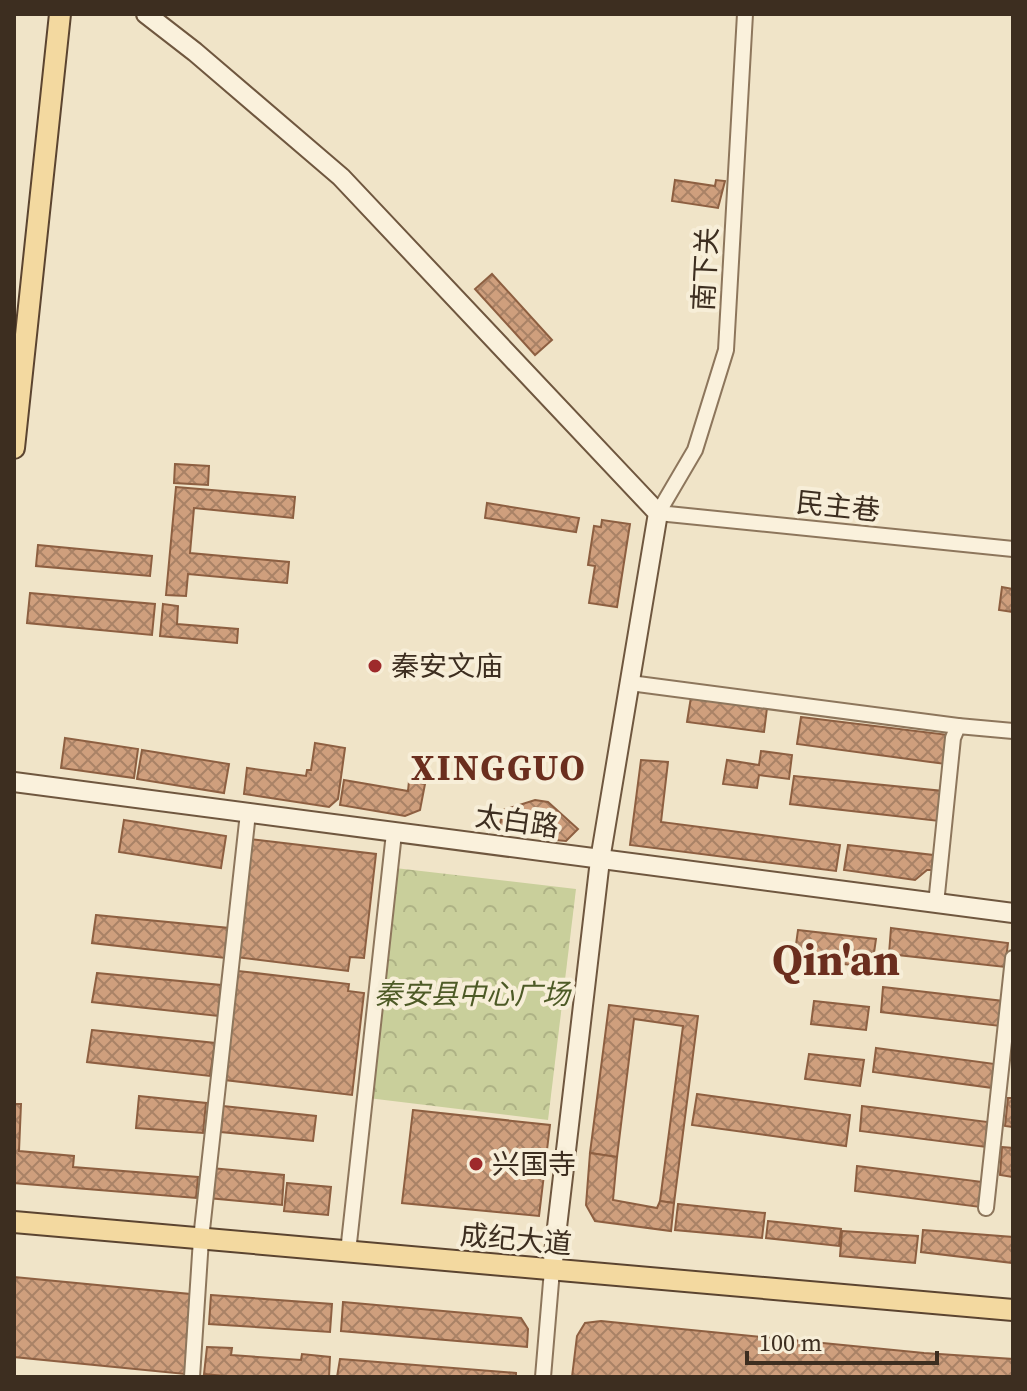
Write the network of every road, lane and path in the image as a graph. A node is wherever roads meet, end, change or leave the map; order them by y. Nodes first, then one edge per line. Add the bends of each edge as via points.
1 (60, 14) edge
2 (146, 14) edge
3 (745, 14) edge
4 (14, 448) edge
5 (658, 513) junction
6 (1013, 549) edge
7 (630, 683) junction
8 (958, 726) junction
9 (1013, 731) edge
10 (14, 782) edge
11 (248, 813) junction
12 (394, 833) junction
13 (600, 860) junction
14 (936, 904) junction
15 (1013, 913) edge
16 (1013, 958) edge
17 (986, 1208) dead end
18 (14, 1222) edge
19 (201, 1239) junction
20 (348, 1252) junction
21 (552, 1270) junction
22 (1013, 1310) edge
23 (192, 1377) edge
24 (543, 1377) edge

1 - 4 main road
2 - 5 main road via 341,177
3 - 5 street, 南下关 via 726,350 695,450
5 - 6 street, 民主巷
5 - 7 main road
7 - 8 street
7 - 13 main road
8 - 9 street
8 - 14 street
10 - 11 main road, 太白路
11 - 12 main road, 太白路
11 - 19 street
12 - 13 main road, 太白路
12 - 20 street
13 - 14 main road, 太白路
13 - 21 main road
14 - 15 main road, 太白路
16 - 17 street
18 - 19 main road, 成纪大道
19 - 20 main road, 成纪大道
19 - 23 street
20 - 21 main road, 成纪大道
21 - 22 main road, 成纪大道
21 - 24 street

